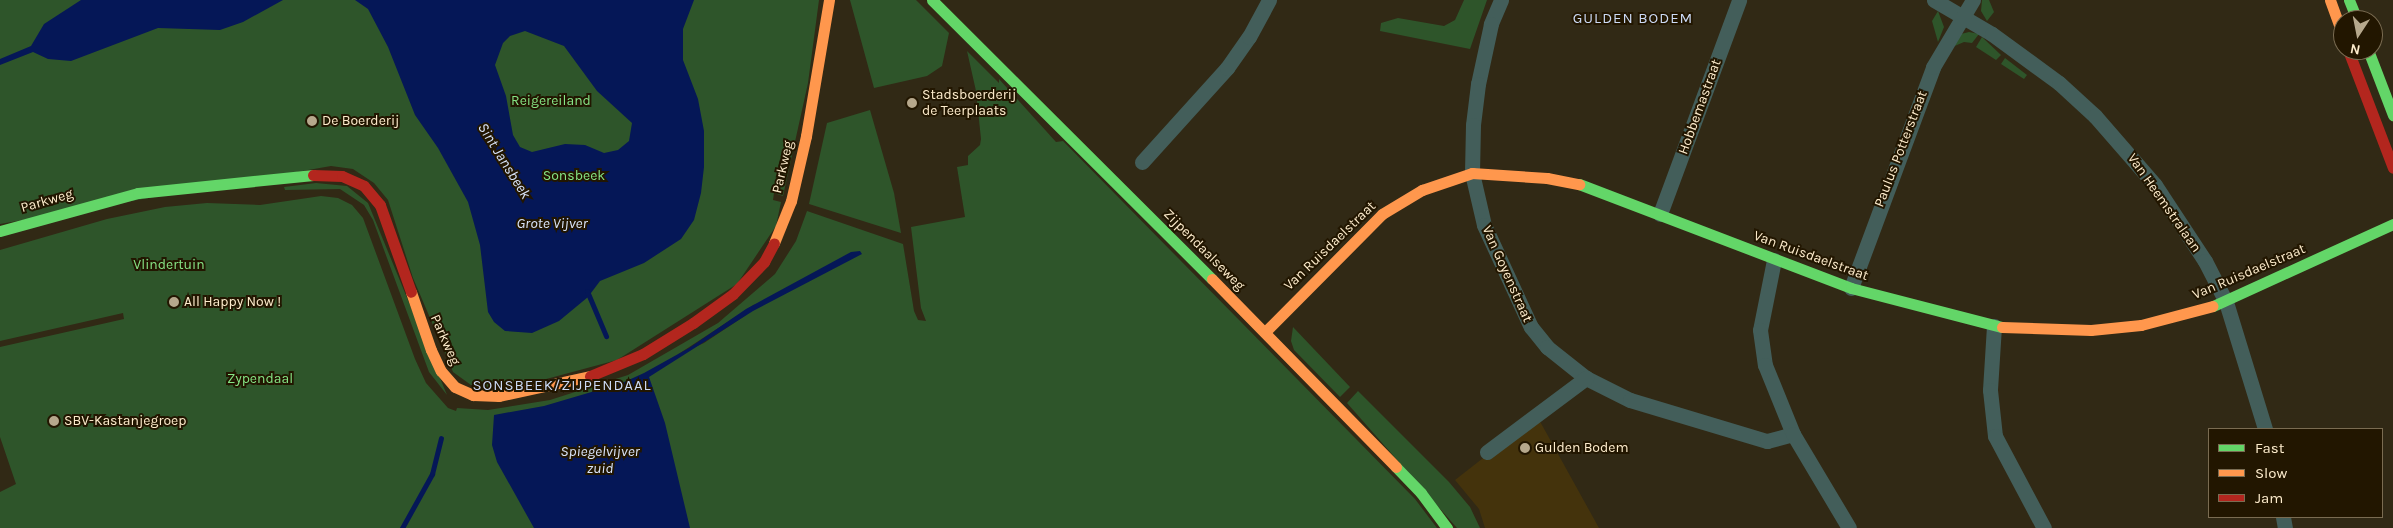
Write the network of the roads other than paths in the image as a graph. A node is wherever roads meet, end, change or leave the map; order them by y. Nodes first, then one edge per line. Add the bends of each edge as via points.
1 (829, 0) edge
2 (932, 0) edge
3 (1269, 0) edge
4 (1500, 0) edge
5 (1739, 0) edge
6 (1934, 0) edge
7 (1973, 0) edge
8 (1964, 16) junction
9 (2352, 60) edge
10 (2372, 60) edge
11 (2393, 115) edge
12 (1142, 162) dead end
13 (2393, 168) edge
14 (1472, 173) junction
15 (1660, 214) junction
16 (2393, 224) edge
17 (0, 230) edge
18 (1774, 260) junction
19 (1851, 288) junction
20 (2226, 302) junction
21 (1994, 326) junction
22 (1265, 332) junction
23 (1586, 378) junction
24 (2265, 428) edge
25 (1793, 434) junction
26 (1487, 452) dead end
27 (1447, 528) edge
28 (1849, 528) edge
29 (2044, 528) edge

1 - 17 street, Parkweg via 806,136 791,201 764,262 733,294 693,323 643,354 587,377 499,396 473,395 455,386 441,371 431,350 380,205 364,186 342,176 315,175 138,193
2 - 22 street, Zijpendaalseweg
3 - 12 street via 1227,68
4 - 14 street, Van Goyenstraat via 1491,24 1478,84
5 - 15 street, Hobbemastraat
6 - 8 street, Van Heemstralaan
7 - 8 street, Paulus Potterstraat
8 - 19 street, Paulus Potterstraat via 1933,67
8 - 20 street, Van Heemstralaan via 2060,83 2128,152 2180,220
9 - 13 street
10 - 11 street
14 - 15 street, Van Ruisdaelstraat via 1547,178 1586,186
14 - 22 street, Van Ruisdaelstraat via 1422,190 1382,214
14 - 23 street, Van Goyenstraat via 1484,225 1531,327 1547,347
15 - 18 street, Van Ruisdaelstraat
16 - 20 street, Van Ruisdaelstraat
18 - 19 street, Van Ruisdaelstraat
18 - 25 street via 1760,330 1765,365
19 - 21 street, Van Ruisdaelstraat
20 - 21 street, Van Ruisdaelstraat via 2141,325 2091,330
20 - 24 street, Van Heemstralaan
21 - 29 street via 1990,390 1995,436
22 - 27 street, Zijpendaalseweg via 1420,494
23 - 25 street, Van Goyenstraat via 1630,400 1752,438 1768,441
23 - 26 street
25 - 28 street

